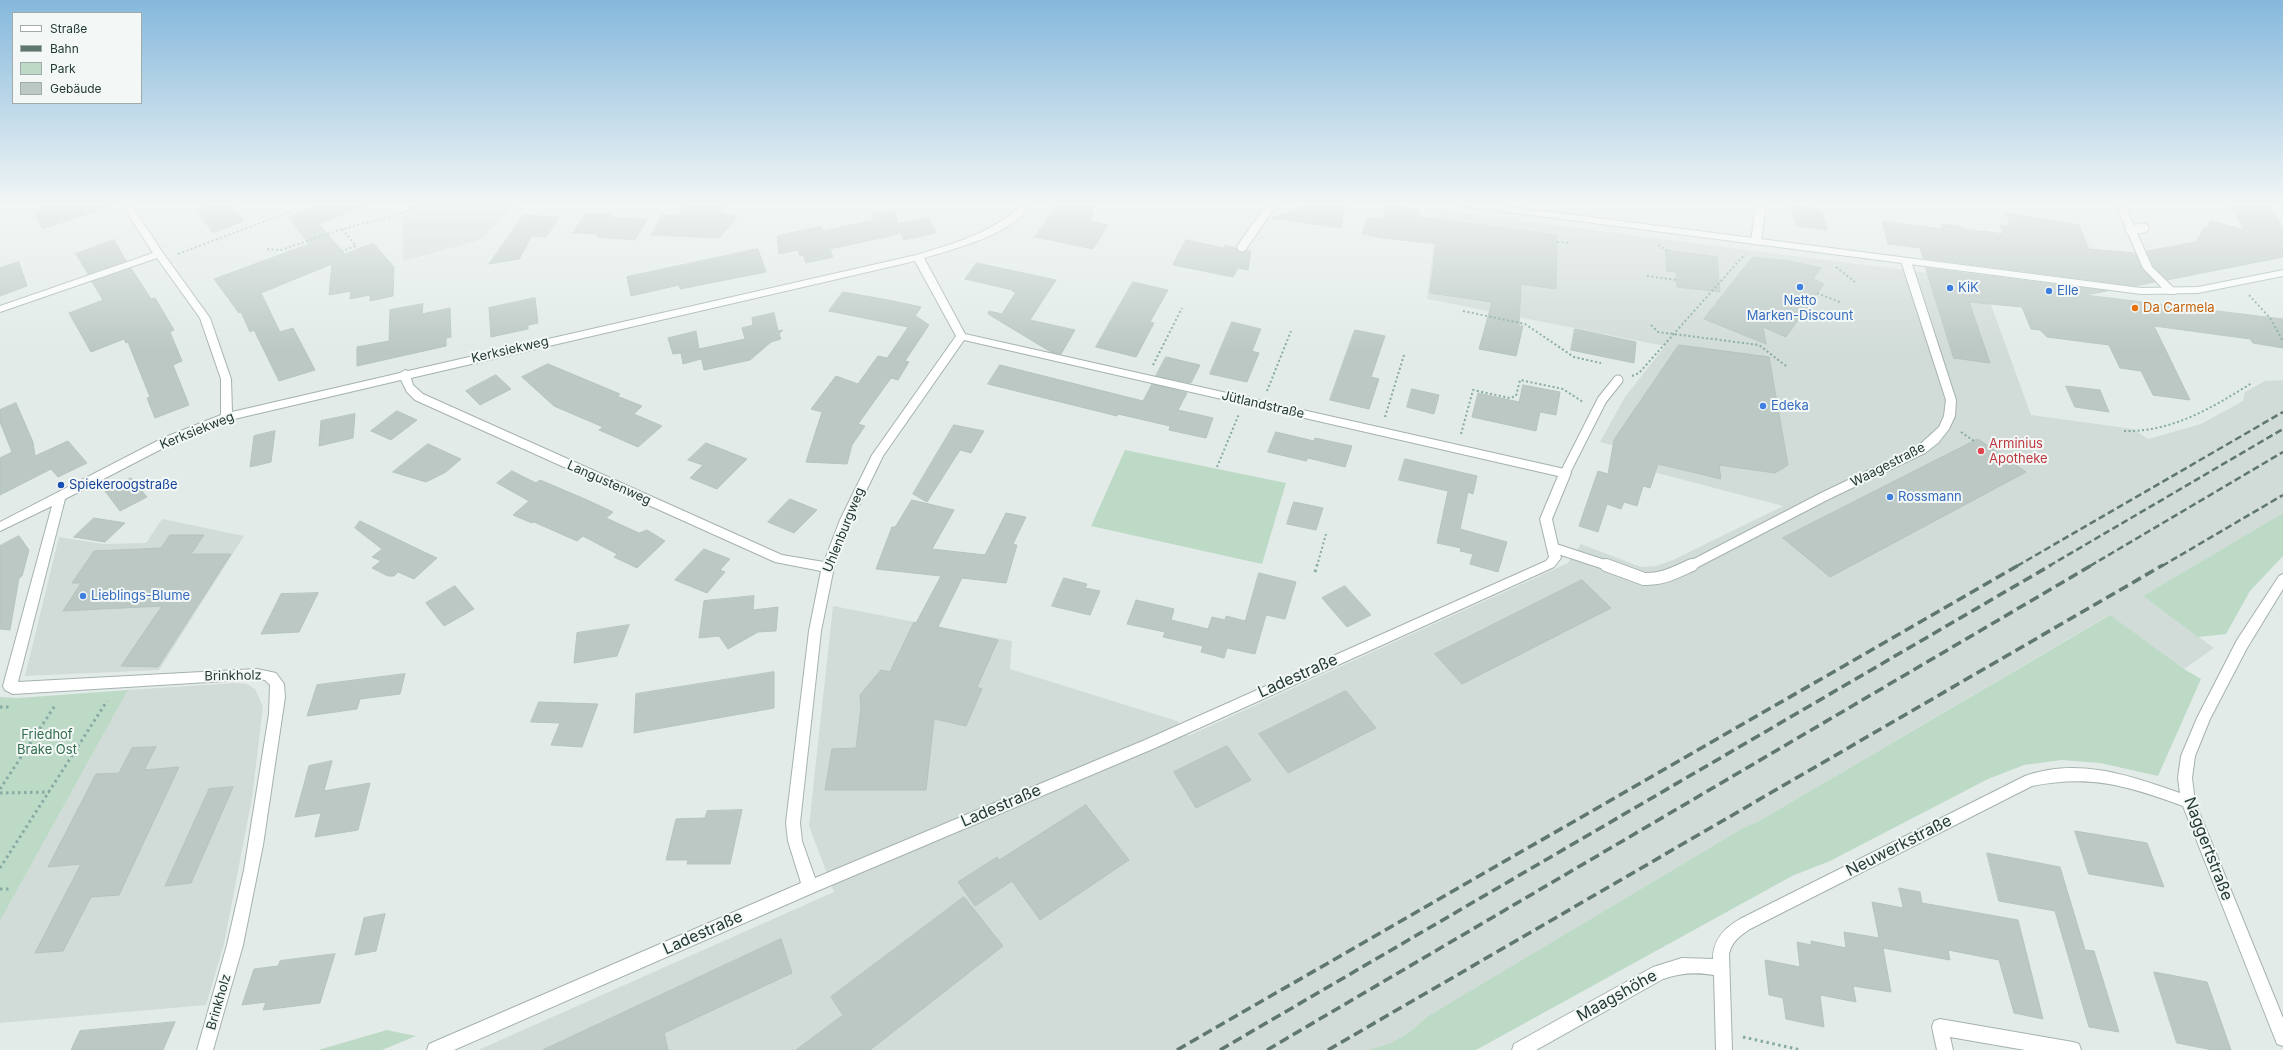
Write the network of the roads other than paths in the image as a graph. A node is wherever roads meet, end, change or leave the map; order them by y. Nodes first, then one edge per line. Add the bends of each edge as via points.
1 (159, 252) edge
2 (934, 252) edge
3 (1835, 252) edge
4 (2140, 252) edge
5 (162, 257) junction
6 (918, 257) junction
7 (1906, 261) junction
8 (2283, 273) edge
9 (2172, 292) junction
10 (0, 309) edge
11 (961, 336) junction
12 (405, 374) junction
13 (1618, 380) road end
14 (227, 417) junction
15 (1565, 473) junction
16 (60, 496) junction
17 (0, 527) edge
18 (1554, 548) junction
19 (1692, 565) joint
20 (828, 567) junction
21 (2283, 579) edge
22 (2188, 802) junction
23 (810, 887) junction
24 (1721, 968) junction
25 (2282, 1035) edge
26 (205, 1050) edge
27 (435, 1050) edge
28 (1520, 1050) edge
29 (1724, 1050) edge
30 (1945, 1050) edge
31 (2073, 1050) edge

1 - 5 street
2 - 6 street, Kerksiekweg
3 - 7 street
4 - 9 street via 2148,268
5 - 10 street
5 - 14 street via 205,318 226,379
6 - 11 street
6 - 12 street, Kerksiekweg
7 - 9 street via 2141,291
7 - 19 street, Waagestraße via 1951,400 1948,425 1935,441 1921,450
8 - 9 street via 2198,290
11 - 15 street, Jütlandstraße
11 - 20 street, Uhlenburgweg via 878,455 846,520
12 - 14 street, Kerksiekweg
12 - 20 street, Langustenweg via 406,383 419,397 486,428 779,559 806,566
13 - 15 lane via 1597,410
14 - 16 street, Kerksiekweg via 167,441
15 - 18 street via 1546,519
16 - 17 street, Kerksiekweg
16 - 26 street, Brinkholz via 10,686 13,688 257,674 267,674 277,685 277,704 262,813 248,884 235,944
18 - 19 lane via 1652,580
18 - 23 street, Ladestraße via 1555,558 1544,566 1150,744
20 - 23 street, Uhlenburgweg via 816,625 793,823 795,841
21 - 22 street, Naggertstraße via 2242,644 2204,718 2188,756 2185,778
22 - 24 street, Neuwerkstraße via 2106,774 2069,772 2030,780 1732,932 1723,941
22 - 25 street, Naggertstraße
23 - 27 street, Ladestraße
24 - 28 street, Maagshöhe via 1674,966
24 - 29 street, Neuwerkstraße
30 - 31 street via 1940,1027

